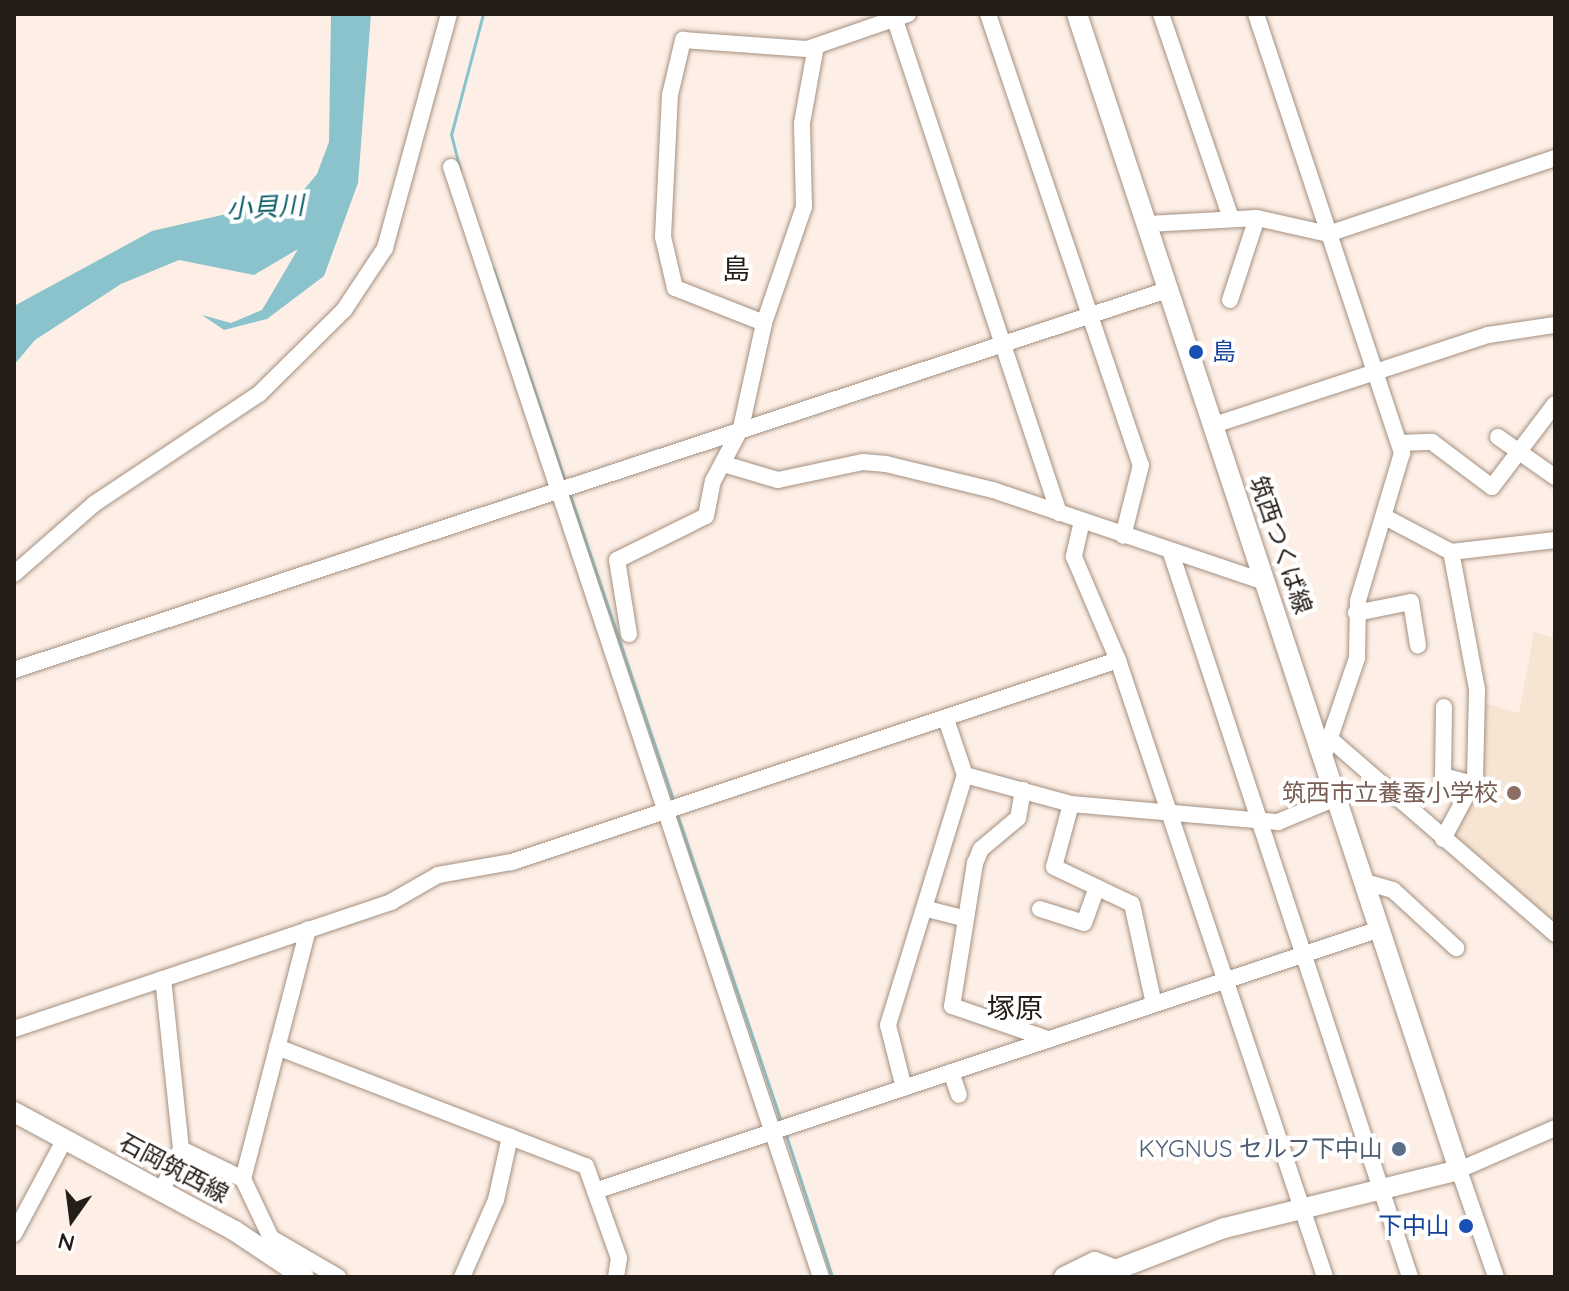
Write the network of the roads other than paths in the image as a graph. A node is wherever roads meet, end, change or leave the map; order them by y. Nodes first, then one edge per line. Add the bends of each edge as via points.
1 (449, 14) edge
2 (988, 14) edge
3 (1077, 14) edge
4 (1161, 14) edge
5 (1256, 14) edge
6 (899, 15) edge
7 (816, 46) junction
8 (1555, 158) edge
9 (451, 167) dead end
10 (1231, 218) junction
11 (1257, 218) junction
12 (1148, 224) junction
13 (1328, 234) junction
14 (1170, 289) junction
15 (1230, 300) dead end
16 (1089, 314) junction
17 (764, 323) junction
18 (1555, 325) edge
19 (1004, 341) junction
20 (1375, 372) junction
21 (1555, 404) edge
22 (1214, 425) junction
23 (741, 428) junction
24 (1498, 437) dead end
25 (1399, 443) junction
26 (1518, 451) junction
27 (727, 465) junction
28 (1555, 477) edge
29 (564, 487) junction
30 (1059, 513) junction
31 (1385, 517) junction
32 (1082, 521) junction
33 (1123, 536) junction
34 (1555, 540) edge
35 (1451, 552) junction
36 (1171, 553) junction
37 (14, 574) edge
38 (1267, 583) junction
39 (1356, 613) junction
40 (629, 634) dead end
41 (1418, 645) dead end
42 (1118, 660) junction
43 (14, 670) edge
44 (1444, 707) dead end
45 (946, 719) junction
46 (1326, 746) junction
47 (965, 775) junction
48 (1472, 784) junction
49 (1023, 790) junction
50 (1338, 797) junction
51 (1071, 804) junction
52 (671, 809) junction
53 (1171, 814) junction
54 (1258, 820) junction
55 (1443, 839) junction
56 (1365, 882) junction
57 (1097, 887) junction
58 (927, 909) junction
59 (1040, 909) dead end
60 (963, 918) junction
61 (308, 929) junction
62 (1380, 929) junction
63 (1555, 934) edge
64 (1456, 948) dead end
65 (1303, 954) junction
66 (163, 979) junction
67 (1224, 980) junction
68 (1154, 1004) junction
69 (14, 1029) edge
70 (1048, 1039) junction
71 (277, 1047) junction
72 (951, 1072) junction
73 (904, 1088) junction
74 (959, 1095) dead end
75 (14, 1112) edge
76 (1555, 1128) edge
77 (779, 1129) junction
78 (510, 1137) junction
79 (65, 1139) junction
80 (181, 1149) junction
81 (1459, 1170) junction
82 (243, 1179) junction
83 (1381, 1189) junction
84 (162, 1190) junction
85 (598, 1190) junction
86 (1301, 1208) junction
87 (14, 1234) edge
88 (1116, 1272) edge
89 (304, 1277) edge
90 (338, 1277) edge
91 (462, 1277) edge
92 (616, 1277) edge
93 (821, 1277) edge
94 (1064, 1277) edge
95 (1097, 1277) edge
96 (1325, 1277) edge
97 (1410, 1277) edge
98 (1496, 1277) edge

1 - 37 street via 385,248 344,310 259,394 94,504
2 - 16 street
3 - 12 main road, 筑西つくば線
4 - 10 street
5 - 13 street
6 - 7 street
6 - 19 street
7 - 17 street via 802,123 804,207
7 - 17 street via 683,40 670,95 663,237 675,288
8 - 13 street
9 - 29 street
10 - 11 street
10 - 12 street
11 - 13 street
11 - 15 street
12 - 14 main road, 筑西つくば線
13 - 20 street
14 - 16 street
14 - 22 main road, 筑西つくば線
16 - 19 street
16 - 33 street via 1141,465
17 - 23 street
18 - 20 street via 1488,335
19 - 23 street
19 - 30 street
20 - 22 street
20 - 25 street
21 - 26 street
22 - 38 main road, 筑西つくば線
23 - 27 street
23 - 29 street
24 - 26 street
25 - 26 street via 1432,442 1492,487
25 - 31 street
26 - 28 street
27 - 30 street via 778,480 863,462 886,464
27 - 40 street via 713,481 706,516 617,560
29 - 43 street
29 - 52 street
30 - 32 street
31 - 35 street
31 - 39 street
32 - 33 street
32 - 42 street via 1074,557
33 - 36 street
34 - 35 street
35 - 48 street via 1477,689
36 - 38 street
36 - 54 street
38 - 46 main road, 筑西つくば線
39 - 41 street via 1411,602
39 - 46 street via 1357,658
42 - 45 street
42 - 53 street
44 - 48 street via 1443,776
45 - 47 street
45 - 52 street
46 - 50 main road, 筑西つくば線
46 - 55 street
47 - 49 street
47 - 58 street
48 - 55 street
49 - 51 street
49 - 60 street via 1018,818 981,849
50 - 54 street via 1294,818
50 - 56 main road, 筑西つくば線
51 - 53 street
51 - 57 street via 1054,867
52 - 61 street via 490,869 438,875 391,902
52 - 77 street
53 - 54 street
53 - 67 street
54 - 65 street
55 - 63 street
56 - 62 main road, 筑西つくば線
56 - 64 street via 1393,890
57 - 59 street via 1084,923
57 - 68 street via 1132,904
58 - 60 street
58 - 73 street via 888,1025
60 - 70 street via 954,1011
61 - 66 street
61 - 71 street
62 - 65 street
62 - 81 main road, 筑西つくば線
65 - 67 street
65 - 83 street
66 - 69 street
66 - 80 street
67 - 68 street
67 - 86 street
68 - 70 street
70 - 72 street
71 - 78 street
71 - 82 street
72 - 73 street
72 - 74 street
73 - 77 street
75 - 79 main road, 石岡筑西線
76 - 81 street
77 - 85 street
77 - 93 street
78 - 85 street via 586,1166
78 - 91 street via 496,1200
79 - 84 main road, 石岡筑西線
79 - 87 street
80 - 82 street
80 - 84 street
81 - 83 main road
81 - 98 street
82 - 90 street via 271,1238
83 - 86 main road
83 - 97 street
84 - 89 main road, 石岡筑西線
85 - 92 street via 619,1258
86 - 88 main road
86 - 96 street
88 - 94 main road via 1095,1262
88 - 95 main road

